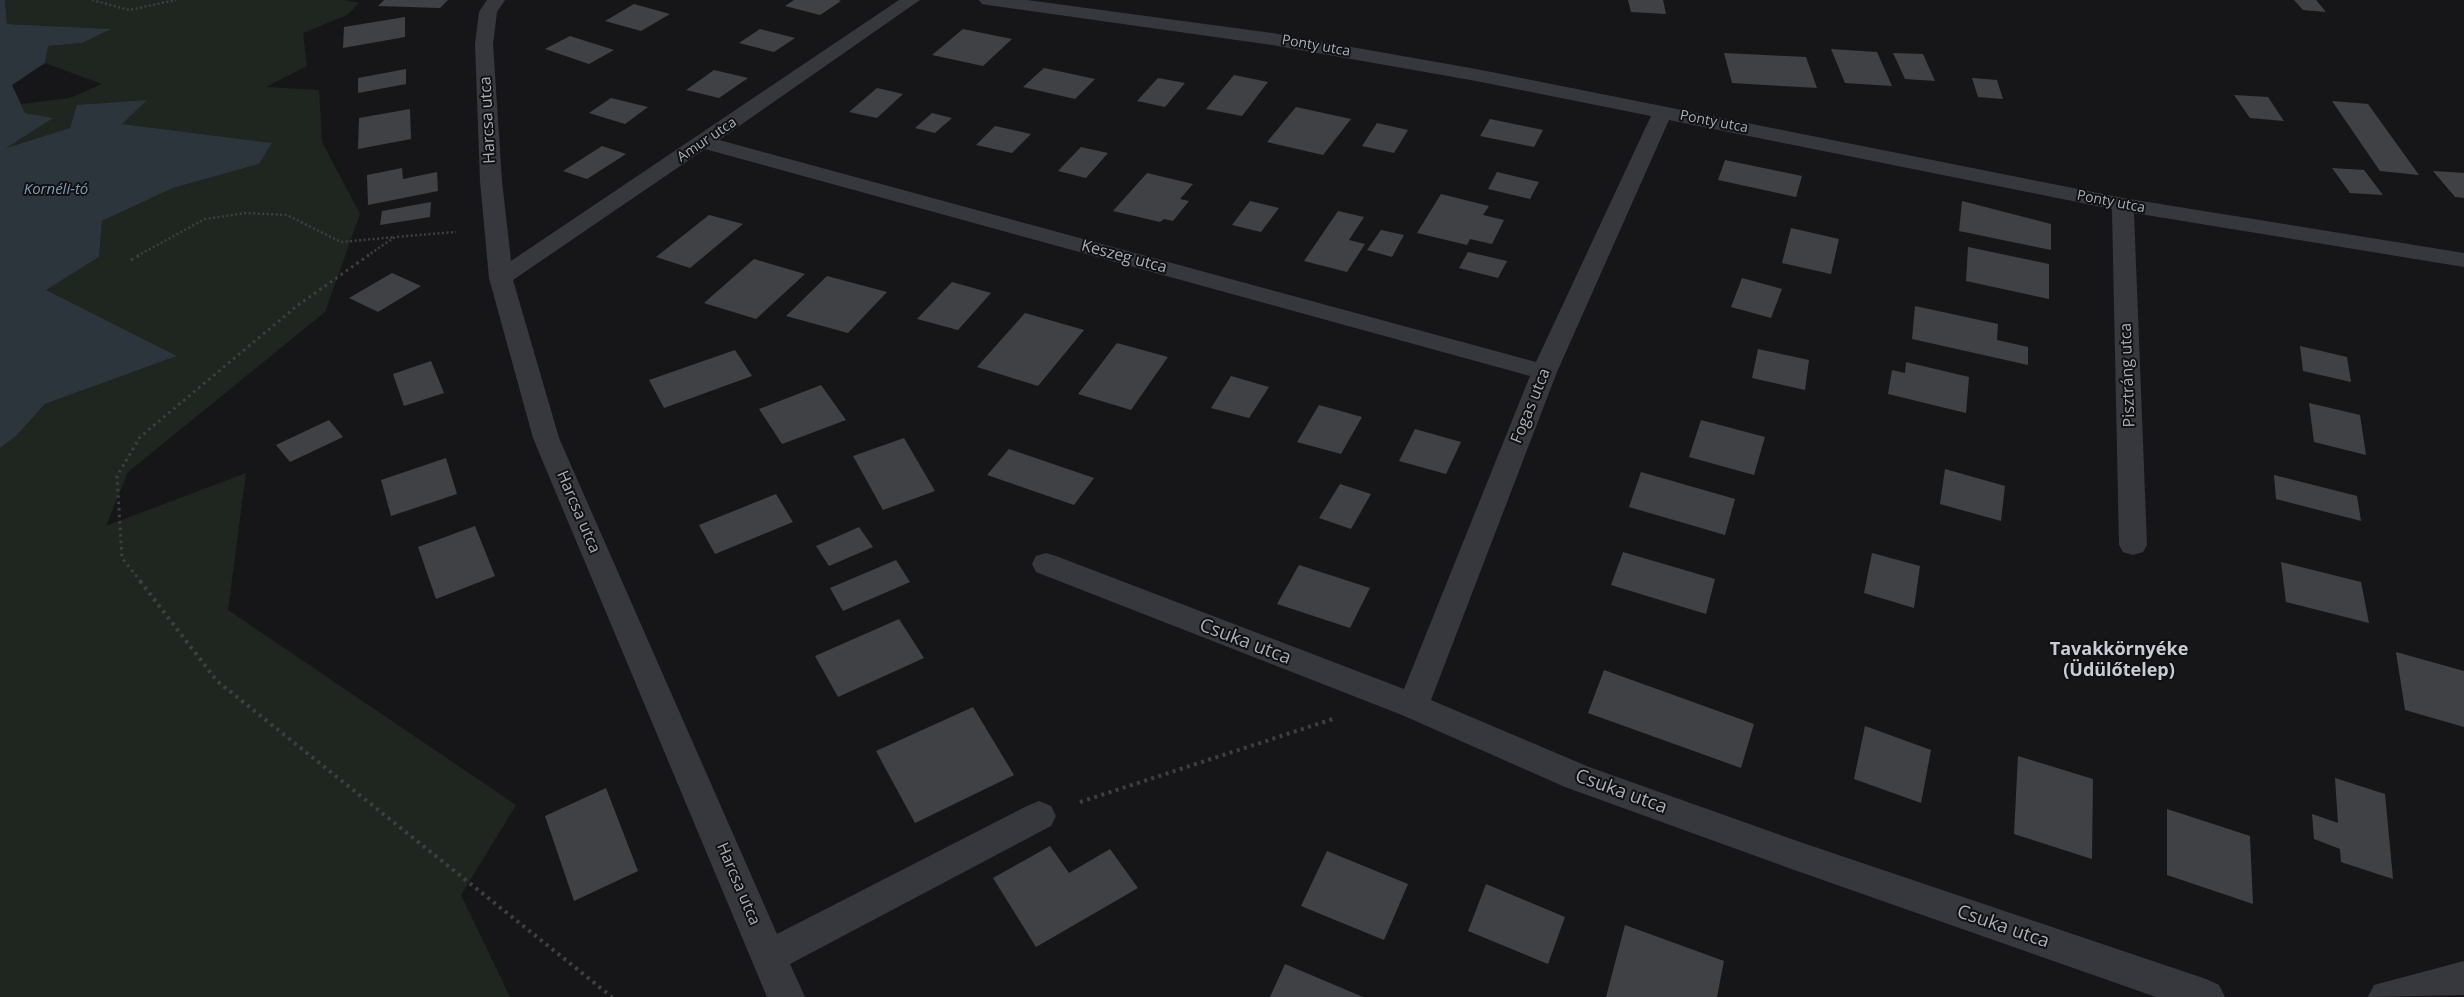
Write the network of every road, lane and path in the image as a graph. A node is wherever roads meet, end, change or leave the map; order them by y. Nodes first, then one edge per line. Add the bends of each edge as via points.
1 (92, 0) edge
2 (176, 0) edge
3 (496, 0) edge
4 (911, 0) edge
5 (988, 0) edge
6 (1663, 112) junction
7 (704, 142) junction
8 (2123, 205) junction
9 (496, 229) junction
10 (395, 237) junction
11 (2438, 257) junction
12 (131, 260) dead end
13 (2464, 260) edge
14 (2464, 272) edge
15 (501, 278) junction
16 (1544, 372) junction
17 (2133, 545) dead end
18 (1046, 564) dead end
19 (1403, 703) junction
20 (1039, 816) joint
21 (770, 956) junction
22 (2464, 978) edge
23 (612, 997) edge
24 (786, 997) edge
25 (2206, 997) edge
26 (2386, 997) edge

1 - 2 path via 129,10
3 - 9 street, Harcsa utca via 488,12 484,44
4 - 7 street, Amur utca
5 - 6 street, Ponty utca via 1272,39
6 - 8 street, Ponty utca
6 - 16 street, Fogas utca
7 - 15 street, Amur utca
7 - 16 street, Keszeg utca
8 - 11 street, Ponty utca
8 - 17 street, Pisztráng utca
9 - 10 path
9 - 15 street, Harcsa utca
10 - 12 path via 341,242 287,215 246,213 205,219
10 - 23 path via 298,305 140,437 117,476 122,558 217,681
11 - 13 street, Ponty utca
11 - 14 street, Ponty utca
15 - 21 street, Harcsa utca via 546,438
16 - 19 street, Fogas utca
18 - 19 street, Csuka utca
19 - 20 path
19 - 25 street, Csuka utca via 1578,777
20 - 21 street
21 - 24 street, Harcsa utca
22 - 26 street

